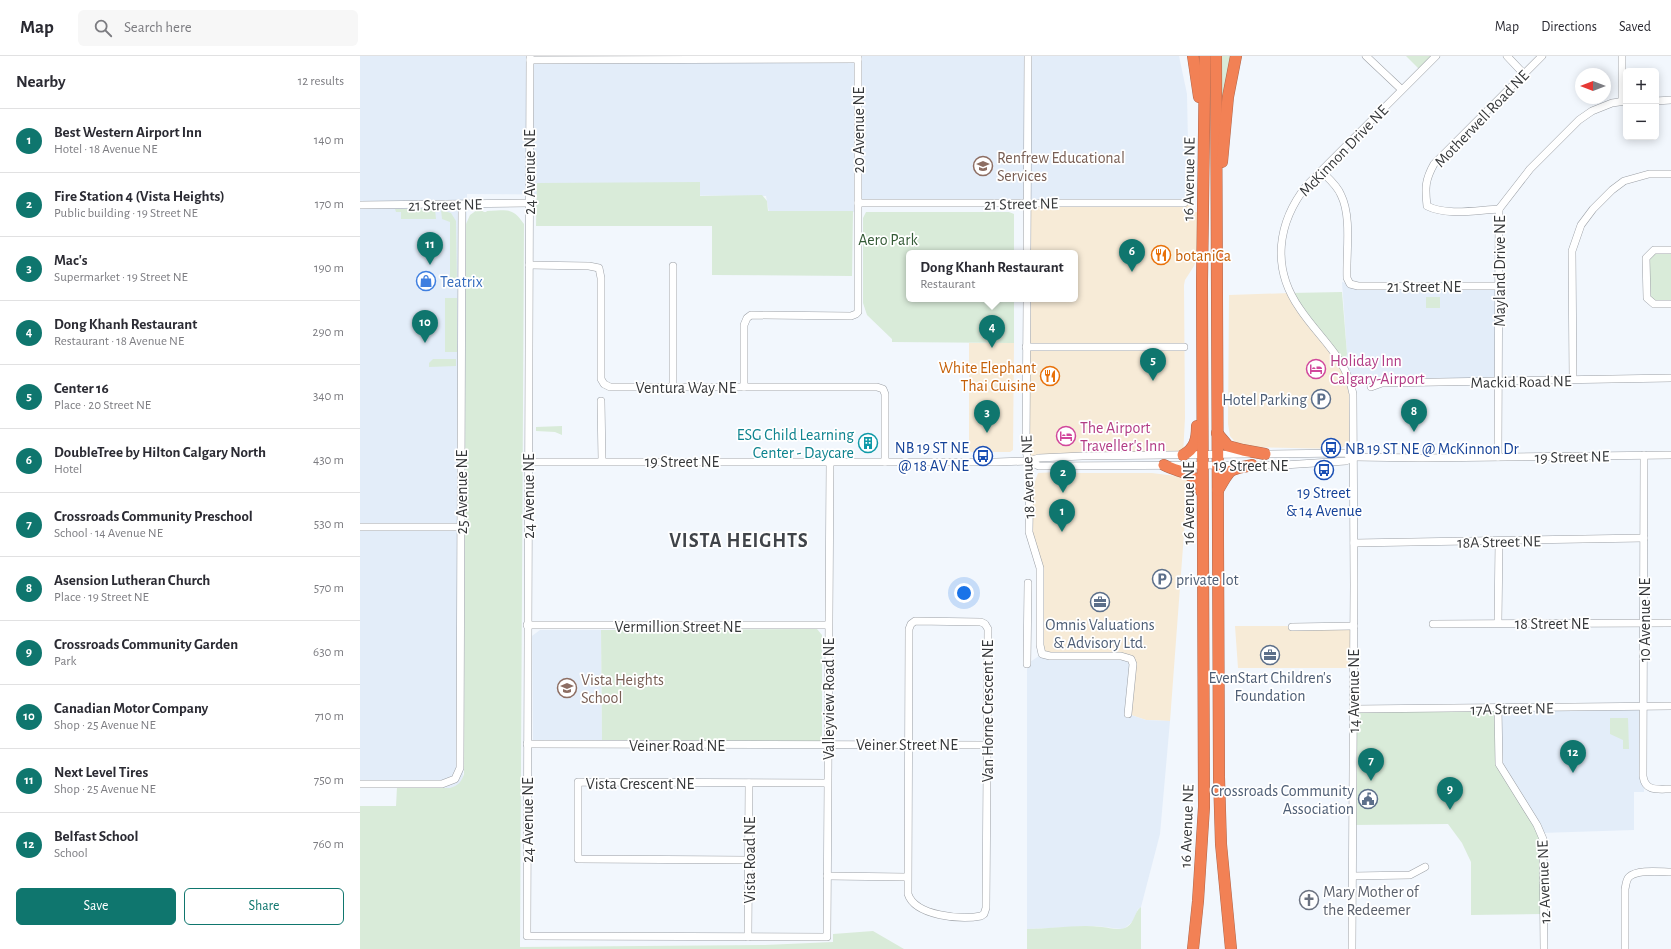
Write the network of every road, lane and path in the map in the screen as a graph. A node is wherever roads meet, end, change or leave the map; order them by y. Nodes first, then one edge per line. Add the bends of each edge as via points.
1 (1028, 56) edge
2 (1193, 56) edge
3 (1205, 56) edge
4 (1216, 56) edge
5 (1236, 56) edge
6 (1366, 56) edge
7 (1436, 56) edge
8 (1507, 56) edge
9 (1542, 56) edge
10 (1622, 56) edge
11 (530, 58) edge
12 (858, 58) edge
13 (1523, 73) junction
14 (1623, 78) edge
15 (1401, 90) junction
16 (1671, 100) edge
17 (1623, 101) edge
18 (1659, 101) edge
19 (1204, 153) junction
20 (1321, 171) junction
21 (1671, 174) edge
22 (1216, 200) junction
23 (529, 203) junction
24 (858, 203) junction
25 (1027, 203) junction
26 (1184, 203) dead end
27 (360, 205) edge
28 (462, 205) junction
29 (1499, 209) junction
30 (1027, 250) edge
31 (1671, 250) edge
32 (529, 265) junction
33 (673, 266) dead end
34 (1498, 286) junction
35 (1027, 302) edge
36 (1671, 304) edge
37 (1184, 347) dead end
38 (1026, 348) junction
39 (1203, 353) junction
40 (1671, 378) edge
41 (1573, 379) junction
42 (1499, 382) junction
43 (673, 387) junction
44 (744, 387) junction
45 (1371, 387) dead end
46 (601, 401) dead end
47 (1217, 433) junction
48 (1265, 454) junction
49 (1183, 455) junction
50 (1644, 455) junction
51 (1671, 455) edge
52 (1354, 457) junction
53 (1498, 457) junction
54 (1203, 460) junction
55 (1217, 460) junction
56 (602, 461) junction
57 (1028, 461) junction
58 (528, 462) junction
59 (830, 462) junction
60 (885, 462) junction
61 (1164, 465) junction
62 (1252, 465) junction
63 (1217, 493) junction
64 (1203, 496) junction
65 (360, 526) edge
66 (461, 527) junction
67 (1644, 538) junction
68 (1499, 540) junction
69 (1354, 543) junction
70 (1028, 583) dead end
71 (1498, 623) junction
72 (1643, 623) junction
73 (1671, 623) edge
74 (1432, 624) dead end
75 (527, 625) junction
76 (828, 625) junction
77 (1292, 626) dead end
78 (1354, 626) junction
79 (1027, 664) dead end
80 (1643, 706) junction
81 (1671, 706) edge
82 (1498, 708) junction
83 (1354, 709) junction
84 (1128, 714) dead end
85 (527, 744) junction
86 (828, 744) junction
87 (909, 744) junction
88 (987, 745) junction
89 (749, 783) junction
90 (827, 783) junction
91 (360, 784) edge
92 (1671, 789) edge
93 (749, 860) junction
94 (1425, 867) dead end
95 (1671, 872) edge
96 (827, 876) junction
97 (908, 876) junction
98 (1353, 876) junction
99 (748, 937) junction
100 (1193, 949) edge
101 (1231, 949) edge
102 (1352, 949) edge
103 (1544, 949) edge
104 (1625, 949) edge

1 - 25 street
2 - 19 highway
3 - 19 highway, 16 Avenue NE
4 - 22 highway, 16 Avenue NE
5 - 22 highway via 1228,97 1221,178
6 - 15 street
7 - 15 street, McKinnon Drive NE
8 - 13 street
9 - 13 street, Motherwell Road NE
10 - 14 street
11 - 12 street
11 - 23 street, 24 Avenue NE
12 - 24 street, 20 Avenue NE
13 - 29 street, Motherwell Road NE via 1434,164 1425,189 1427,206 1435,210
15 - 20 street, McKinnon Drive NE
16 - 18 street
17 - 29 street, Mayland Drive NE via 1592,111 1579,120 1530,169
19 - 39 highway, 16 Avenue NE
20 - 34 street, 21 Street NE via 1341,195 1346,208 1347,278 1350,284
20 - 52 street, McKinnon Drive NE via 1296,199 1288,215 1282,242 1282,262 1286,282 1295,302 1340,359 1349,377 1353,399
21 - 41 street via 1649,174 1624,180 1593,209 1581,225 1572,251
22 - 47 highway, 16 Avenue NE
23 - 28 street, 21 Street NE
23 - 32 street, 24 Avenue NE
24 - 25 street, 21 Street NE
24 - 44 street, 20 Avenue NE via 858,312 851,316 746,318
25 - 26 street, 21 Street NE
25 - 30 street
27 - 28 street, 21 Street NE
28 - 66 street, 25 Avenue NE
29 - 34 street, Mayland Drive NE
31 - 36 street via 1654,250 1646,258 1647,298 1654,304
32 - 43 street, Ventura Way NE via 599,268 601,379 604,384 610,387
32 - 58 street, 24 Avenue NE
33 - 43 street
34 - 42 street, Mayland Drive NE
35 - 38 street, 18 Avenue NE
37 - 38 street
38 - 57 street, 18 Avenue NE
39 - 49 highway via 1197,364 1196,441
39 - 54 highway, 16 Avenue NE
40 - 41 street, Mackid Road NE
41 - 42 street, Mackid Road NE
42 - 45 street, Mackid Road NE via 1382,383
42 - 53 street, Mayland Drive NE
43 - 44 street, Ventura Way NE
44 - 60 street, Ventura Way NE via 883,389
46 - 56 street
47 - 48 highway via 1228,446
47 - 55 highway, 16 Avenue NE
48 - 52 street, 19 Street NE via 1345,453
48 - 55 street, 19 Street NE
49 - 54 street, 19 Street NE
49 - 57 street, 19 Street NE via 1082,456
50 - 51 street, 19 Street NE
50 - 53 street, 19 Street NE
50 - 67 street, 10 Avenue NE
52 - 53 street, 19 Street NE
52 - 62 street, 19 Street NE via 1346,461
52 - 69 street, 14 Avenue NE
54 - 55 street, 19 Street NE
54 - 61 street, 19 Street NE
54 - 64 highway, 16 Avenue NE
55 - 62 street, 19 Street NE
55 - 63 highway, 16 Avenue NE
56 - 58 street, 19 Street NE
56 - 59 street, 19 Street NE
57 - 60 street, 19 Street NE
57 - 61 street, 19 Street NE via 1039,466
57 - 84 street, 18 Avenue NE via 1029,532 1040,568 1042,654 1121,656 1131,659 1133,664
58 - 75 street, 24 Avenue NE
59 - 60 street, 19 Street NE
59 - 76 street, Valleyview Road NE
61 - 64 highway via 1192,476
62 - 63 highway via 1226,474
63 - 101 highway, 16 Avenue NE via 1221,844
64 - 100 highway, 16 Avenue NE via 1204,807
65 - 66 street
66 - 91 street, 25 Avenue NE via 460,768 455,779 442,784
67 - 68 street, 18A Street NE
67 - 72 street, 10 Avenue NE
68 - 69 street, 18A Street NE
68 - 71 street
69 - 78 street, 14 Avenue NE
70 - 79 street
71 - 72 street, 18 Street NE
71 - 74 street, 18 Street NE
72 - 73 street, 18 Street NE
72 - 80 street, 10 Avenue NE
75 - 76 street, Vermillion Street NE
75 - 85 street, 24 Avenue NE
76 - 86 street, Valleyview Road NE
77 - 78 street
78 - 83 street, 14 Avenue NE
80 - 81 street, 17A Street NE
80 - 82 street, 17A Street NE
80 - 92 street, 10 Avenue NE via 1645,784 1652,789
82 - 83 street, 17A Street NE
82 - 103 street, 12 Avenue NE via 1499,764 1543,839
83 - 98 street, 14 Avenue NE
85 - 86 street, Veiner Road NE
85 - 99 street, 24 Avenue NE via 527,936
86 - 87 street, Veiner Street NE
86 - 90 street, Valleyview Road NE
87 - 88 street, Veiner Street NE
87 - 88 street, Van Horne Crescent NE via 910,626 915,621 948,621 983,622 988,629
87 - 97 street, Van Horne Crescent NE
88 - 97 street, Van Horne Crescent NE via 984,914 942,915 929,912 909,898
89 - 90 street, Vista Crescent NE
89 - 93 street, Vista Road NE
89 - 93 street, Vista Crescent NE via 578,782 578,859
90 - 96 street, Valleyview Road NE
93 - 99 street, Vista Road NE
94 - 98 street via 1410,875
95 - 104 street via 1638,872 1629,876 1626,882
96 - 97 street
96 - 99 street, Valleyview Road NE via 827,937
98 - 102 street, 14 Avenue NE

